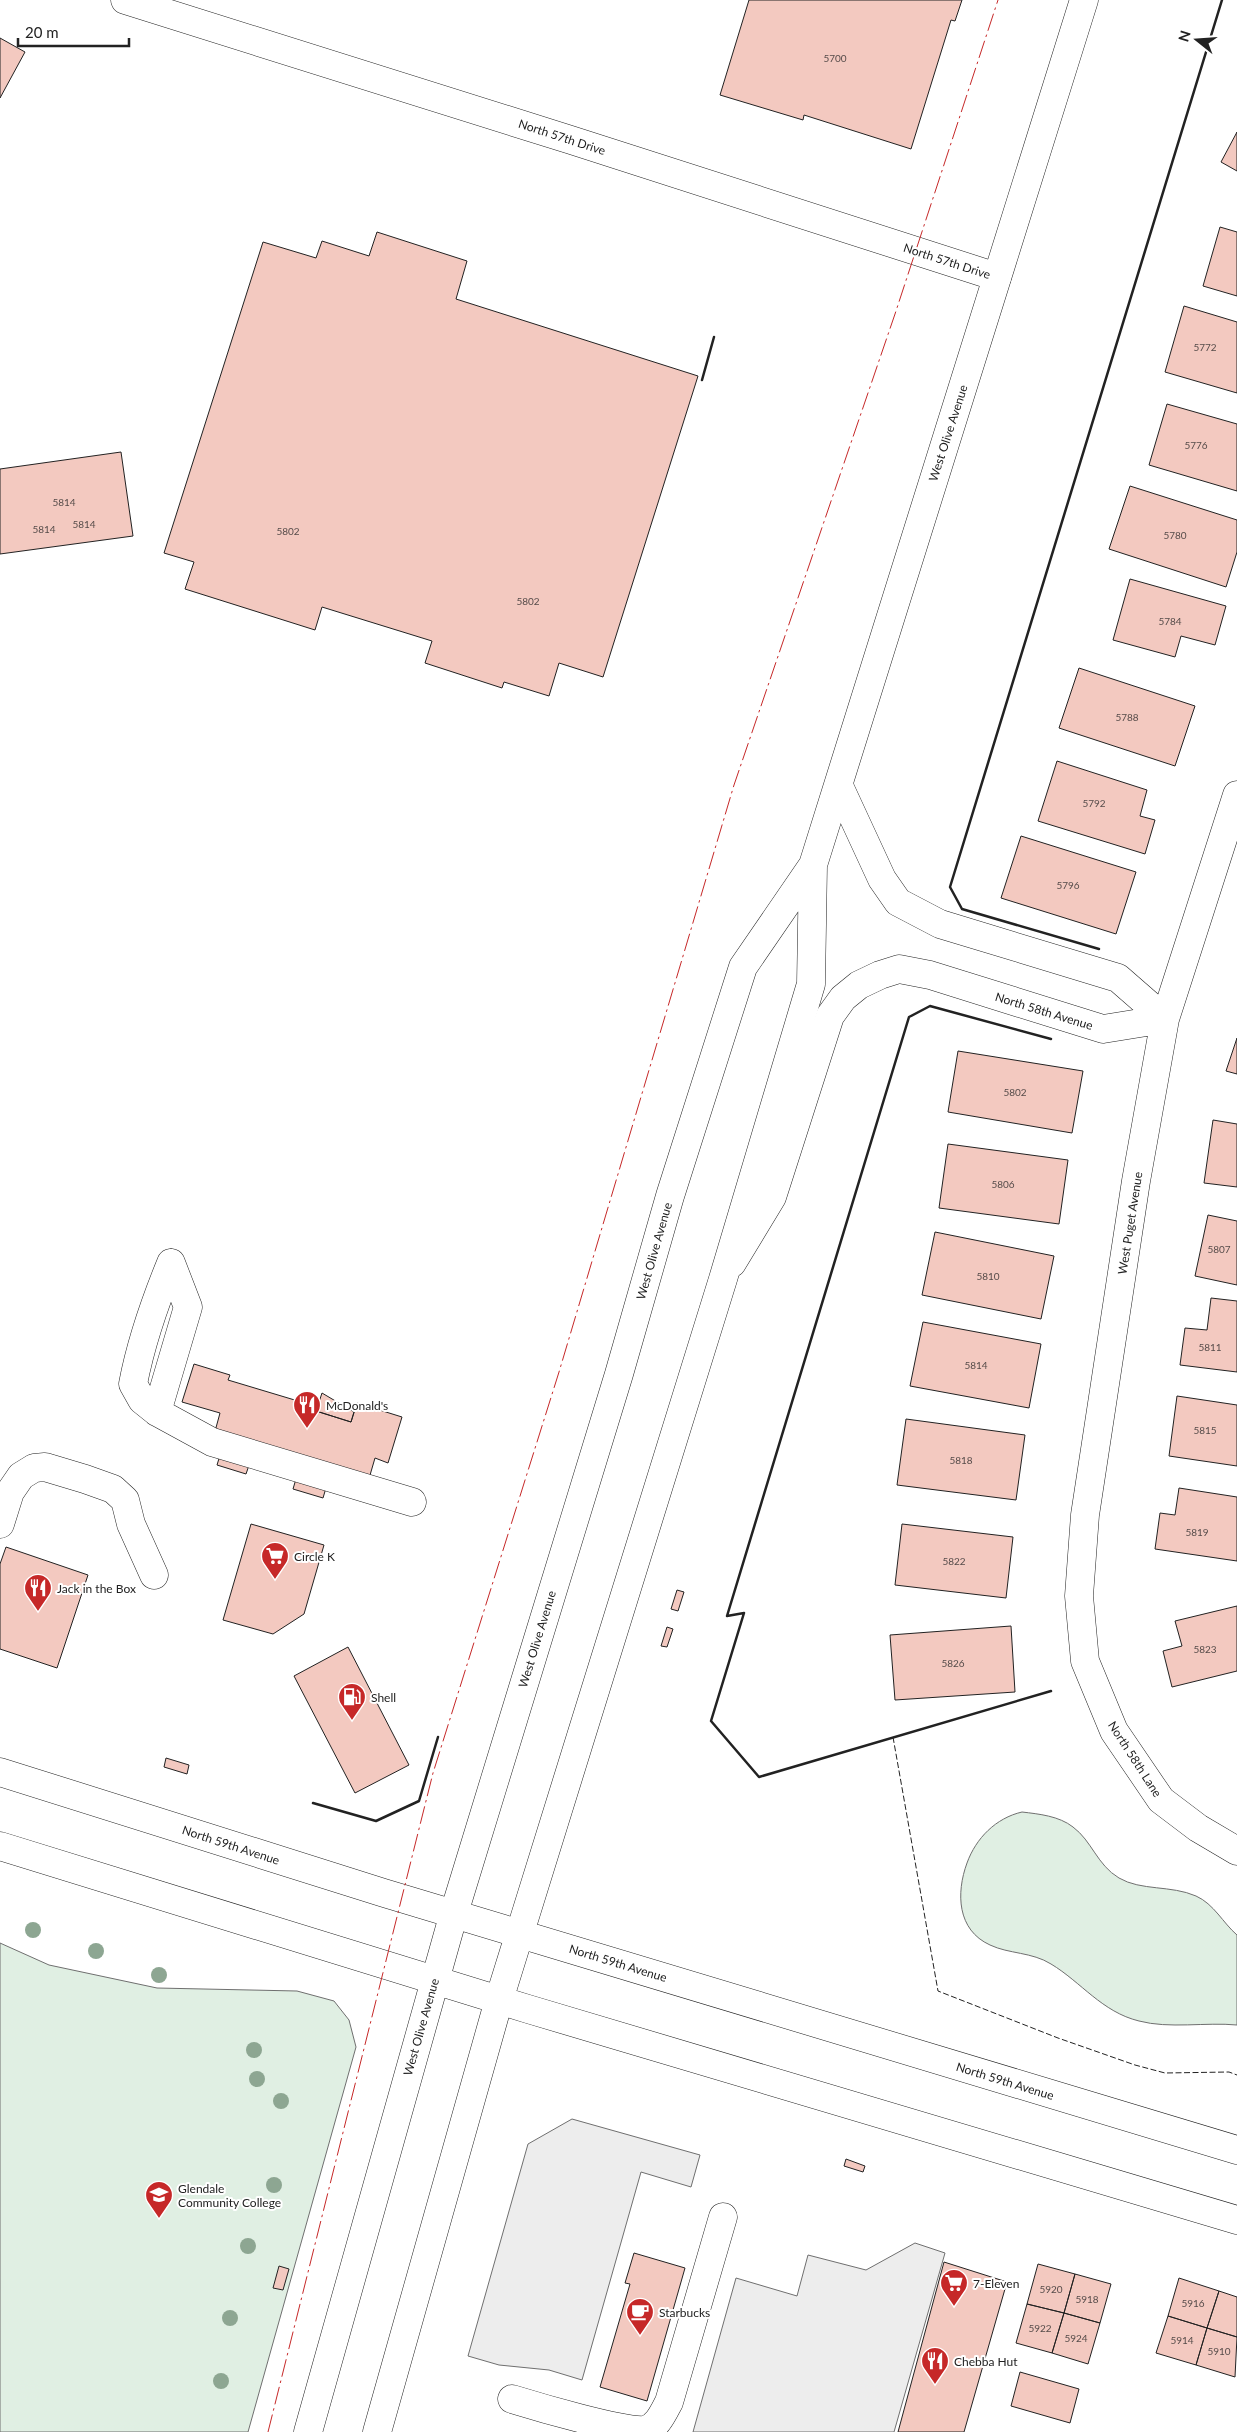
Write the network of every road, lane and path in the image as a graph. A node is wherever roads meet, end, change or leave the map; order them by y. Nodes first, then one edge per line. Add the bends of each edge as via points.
1 (125, 0) edge
2 (1084, 0) edge
3 (997, 277) junction
4 (839, 786) junction
5 (1237, 795) edge
6 (813, 866) junction
7 (1165, 1019) junction
8 (171, 1263) dead end
9 (722, 1279) junction
10 (412, 1502) dead end
11 (0, 1524) edge
12 (154, 1575) dead end
13 (1085, 1661) joint
14 (0, 1772) edge
15 (0, 1846) edge
16 (1237, 1851) edge
17 (454, 1913) junction
18 (519, 1933) junction
19 (434, 1980) junction
20 (499, 2000) junction
21 (1237, 2150) edge
22 (723, 2217) dead end
23 (1237, 2220) edge
24 (512, 2399) dead end
25 (308, 2432) edge
26 (377, 2432) edge

1 - 3 main road, North 57th Drive
2 - 3 main road, West Olive Avenue
3 - 4 main road, West Olive Avenue
4 - 6 main road, West Olive Avenue
4 - 7 main road via 882,879 898,902 940,924 1118,978
5 - 7 main road, West Puget Avenue
6 - 9 main road, West Olive Avenue via 811,984
6 - 17 main road, West Olive Avenue via 744,967 670,1196
7 - 9 main road, North 58th Avenue via 1103,1029 930,975 899,969 860,985 843,998 830,1016 772,1197
7 - 13 main road, West Puget Avenue via 1136,1181 1085,1515 1079,1596
8 - 10 main road via 149,1319 132,1384 142,1400 157,1412 212,1442
9 - 18 main road, West Olive Avenue
11 - 12 main road via 10,1492 21,1476 34,1468 45,1467 85,1478 113,1489 125,1500 131,1524
13 - 16 main road, North 58th Lane via 1114,1731 1161,1800 1198,1828
14 - 17 main road, North 59th Avenue
15 - 19 main road
17 - 18 main road, North 59th Avenue
17 - 19 main road, West Olive Avenue
18 - 20 main road, West Olive Avenue
18 - 21 main road, North 59th Avenue
19 - 20 main road
19 - 25 main road, West Olive Avenue
20 - 23 main road
20 - 26 main road, West Olive Avenue
22 - 24 main road via 670,2402 657,2424 644,2430 622,2431

